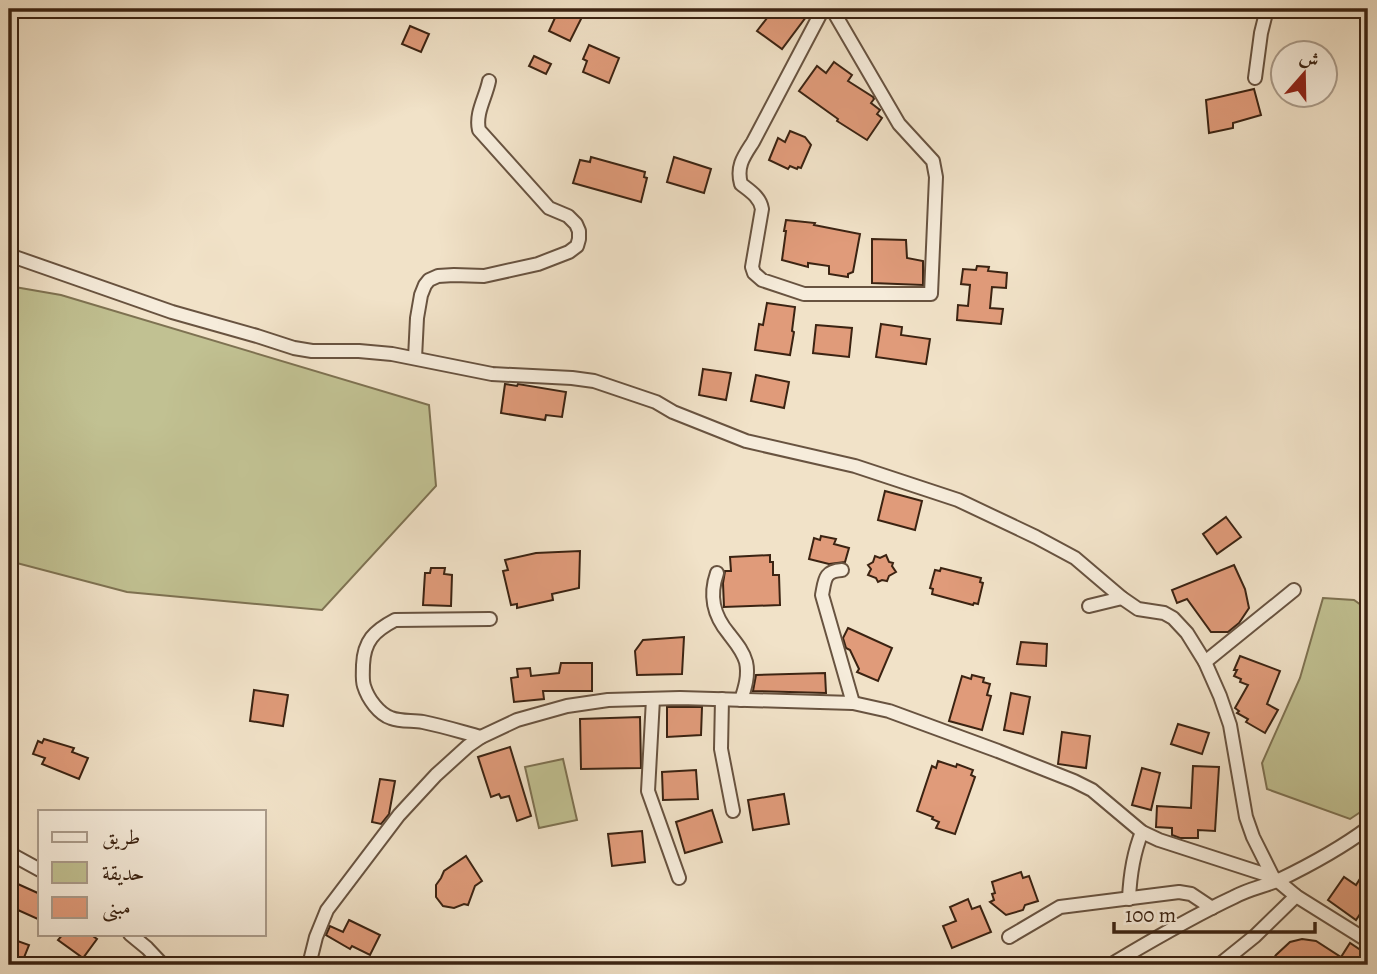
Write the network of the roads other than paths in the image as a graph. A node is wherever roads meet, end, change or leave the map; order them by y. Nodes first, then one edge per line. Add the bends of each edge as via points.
1 (823, 9) edge
2 (832, 9) edge
3 (1267, 9) edge
4 (1255, 78) dead end
5 (489, 81) dead end
6 (9, 255) edge
7 (415, 358) junction
8 (842, 570) dead end
9 (718, 573) dead end
10 (1294, 590) dead end
11 (1122, 598) junction
12 (1089, 606) dead end
13 (490, 619) dead end
14 (1205, 662) junction
15 (653, 699) junction
16 (722, 699) junction
17 (741, 700) junction
18 (853, 703) junction
19 (481, 737) junction
20 (733, 811) dead end
21 (1368, 828) edge
22 (1142, 832) junction
23 (9, 853) edge
24 (38, 869) edge
25 (679, 878) dead end
26 (1274, 879) junction
27 (1296, 897) junction
28 (1129, 899) junction
29 (1212, 908) junction
30 (132, 936) edge
31 (1009, 937) dead end
32 (1368, 941) edge
33 (130, 965) edge
34 (139, 965) edge
35 (163, 965) edge
36 (309, 965) edge
37 (1110, 965) edge
38 (1219, 965) edge

1 - 2 street via 739,167 741,184 761,202 762,209 752,258 754,273 762,281 804,294 931,294 933,161 899,124
3 - 4 street
5 - 7 street via 480,108 480,130 549,208 576,224 579,239 569,252 538,264 429,280 421,295
6 - 7 street via 172,312 294,348
7 - 11 street via 492,373 594,381 747,441 855,466 958,500 1075,558
8 - 18 street via 827,574 822,595
9 - 17 street via 713,602 718,619 747,664
10 - 14 street
11 - 12 street
11 - 14 street via 1138,609 1173,618
13 - 19 street via 395,620 371,637 363,663 363,685 381,712 392,719
14 - 26 street via 1230,725 1246,817
15 - 16 street
15 - 19 street via 567,706 517,720
15 - 25 street via 648,791
16 - 17 street
16 - 20 street via 720,749
17 - 18 street
18 - 22 street via 889,711 1074,781 1092,790
19 - 36 street via 436,775 367,856 327,910
21 - 26 street via 1313,863
22 - 26 street
22 - 28 street via 1130,873
23 - 24 street
26 - 27 street
26 - 29 street
27 - 32 street
27 - 38 street
28 - 29 street via 1179,892
28 - 31 street via 1060,907
29 - 37 street
30 - 35 street
33 - 34 street

